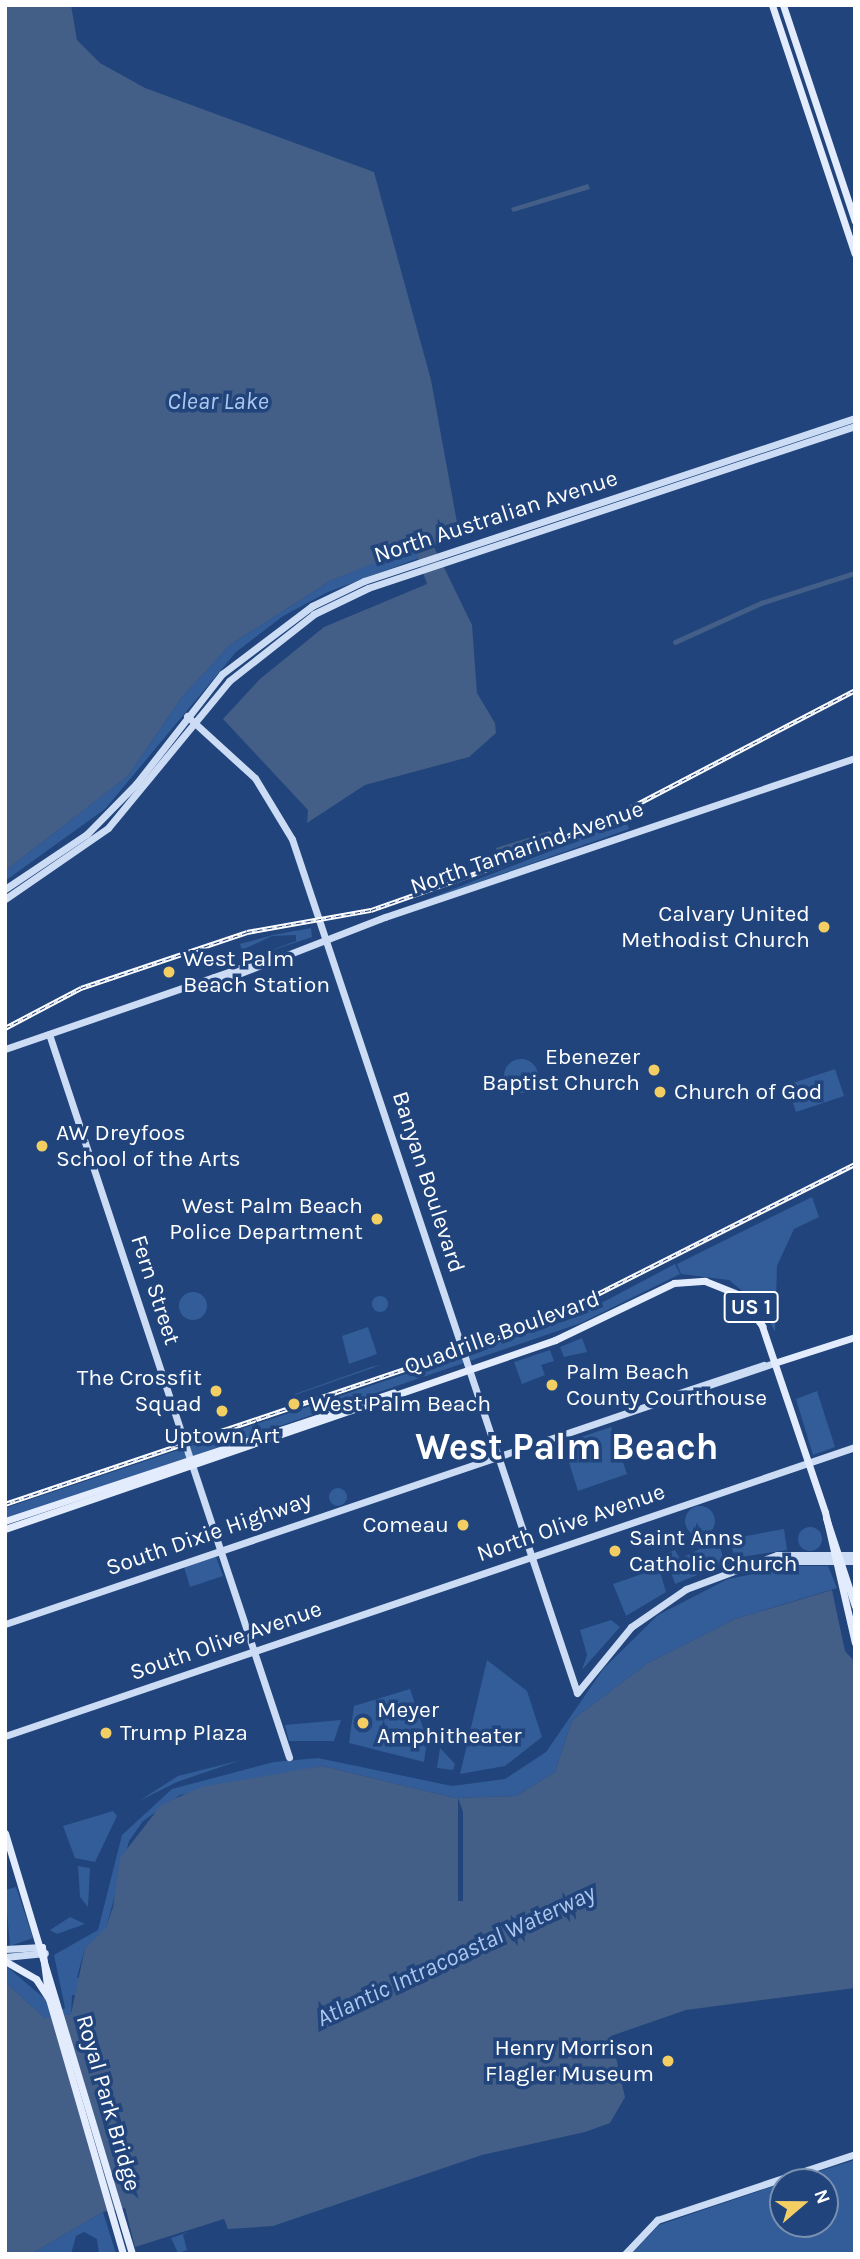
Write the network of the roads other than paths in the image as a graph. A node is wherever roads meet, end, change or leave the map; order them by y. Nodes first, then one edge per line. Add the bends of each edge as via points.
1 (772, 5) edge
2 (783, 5) edge
3 (855, 221) edge
4 (855, 254) edge
5 (855, 418) edge
6 (855, 426) edge
7 (441, 560) junction
8 (366, 585) junction
9 (187, 716) junction
10 (195, 722) junction
11 (855, 758) edge
12 (107, 815) junction
13 (113, 822) junction
14 (5, 889) edge
15 (5, 899) edge
16 (327, 939) junction
17 (265, 960) junction
18 (252, 961) junction
19 (239, 973) junction
20 (214, 977) junction
21 (49, 1034) junction
22 (5, 1049) edge
23 (855, 1336) edge
24 (774, 1363) junction
25 (468, 1369) junction
26 (855, 1447) edge
27 (497, 1457) junction
28 (192, 1462) junction
29 (807, 1463) junction
30 (5, 1521) edge
31 (5, 1529) edge
32 (221, 1550) junction
33 (855, 1555) edge
34 (838, 1557) junction
35 (529, 1558) junction
36 (855, 1561) edge
37 (459, 1583) joint
38 (855, 1605) edge
39 (5, 1624) edge
40 (855, 1643) edge
41 (254, 1652) junction
42 (5, 1736) edge
43 (289, 1758) dead end
44 (5, 1833) edge
45 (5, 1949) edge
46 (42, 1952) junction
47 (5, 1959) edge
48 (54, 2003) junction
49 (855, 2154) edge
50 (115, 2213) junction
51 (123, 2254) edge
52 (132, 2254) edge
53 (625, 2254) edge

1 - 4 main road
2 - 3 main road
5 - 7 street, North Australian Avenue
6 - 7 street, North Australian Avenue
7 - 8 street, North Australian Avenue
8 - 9 street, North Australian Avenue via 262,638
8 - 10 street, North Australian Avenue via 281,634
9 - 10 street, Banyan Boulevard
9 - 12 street, North Australian Avenue
10 - 13 street, North Australian Avenue
10 - 16 street, Banyan Boulevard via 244,765 282,816
11 - 16 street, North Tamarind Avenue
12 - 13 street
12 - 14 street, North Australian Avenue
13 - 15 street, North Australian Avenue via 69,860
16 - 17 street, North Tamarind Avenue
16 - 25 street, Banyan Boulevard
17 - 18 street
17 - 19 street, North Tamarind Avenue
18 - 19 street
18 - 20 street
19 - 20 street, North Tamarind Avenue
20 - 21 street
21 - 22 street
21 - 28 street, Fern Street
23 - 24 main road
24 - 25 main road, Quadrille Boulevard / US 1 via 750,1306 724,1287 698,1280 665,1287 568,1334
24 - 27 street, South Dixie Highway
24 - 29 main road
25 - 27 street, Banyan Boulevard
25 - 28 main road, Quadrille Boulevard / US 1
26 - 29 street, North Olive Avenue
27 - 32 street, South Dixie Highway
27 - 35 street, Banyan Boulevard
28 - 30 main road, Quadrille Boulevard / US 1
28 - 31 main road, Quadrille Boulevard / US 1
28 - 32 street, Fern Street
29 - 34 main road
29 - 35 street, North Olive Avenue
32 - 39 street, South Dixie Highway
32 - 41 street, Fern Street
33 - 34 street
34 - 35 street, Banyan Boulevard via 777,1555 679,1593 641,1618 577,1693
34 - 36 street
34 - 38 main road
34 - 40 main road
35 - 37 street, North Olive Avenue
37 - 41 street, South Olive Avenue
41 - 42 street, South Olive Avenue
41 - 43 street, Fern Street
44 - 46 main road, Royal Park Bridge
45 - 46 street
46 - 47 street
46 - 48 main road, Royal Park Bridge
47 - 48 main road via 36,1979
48 - 50 main road, Royal Park Bridge
49 - 53 street via 657,2220
50 - 51 main road
50 - 52 main road

